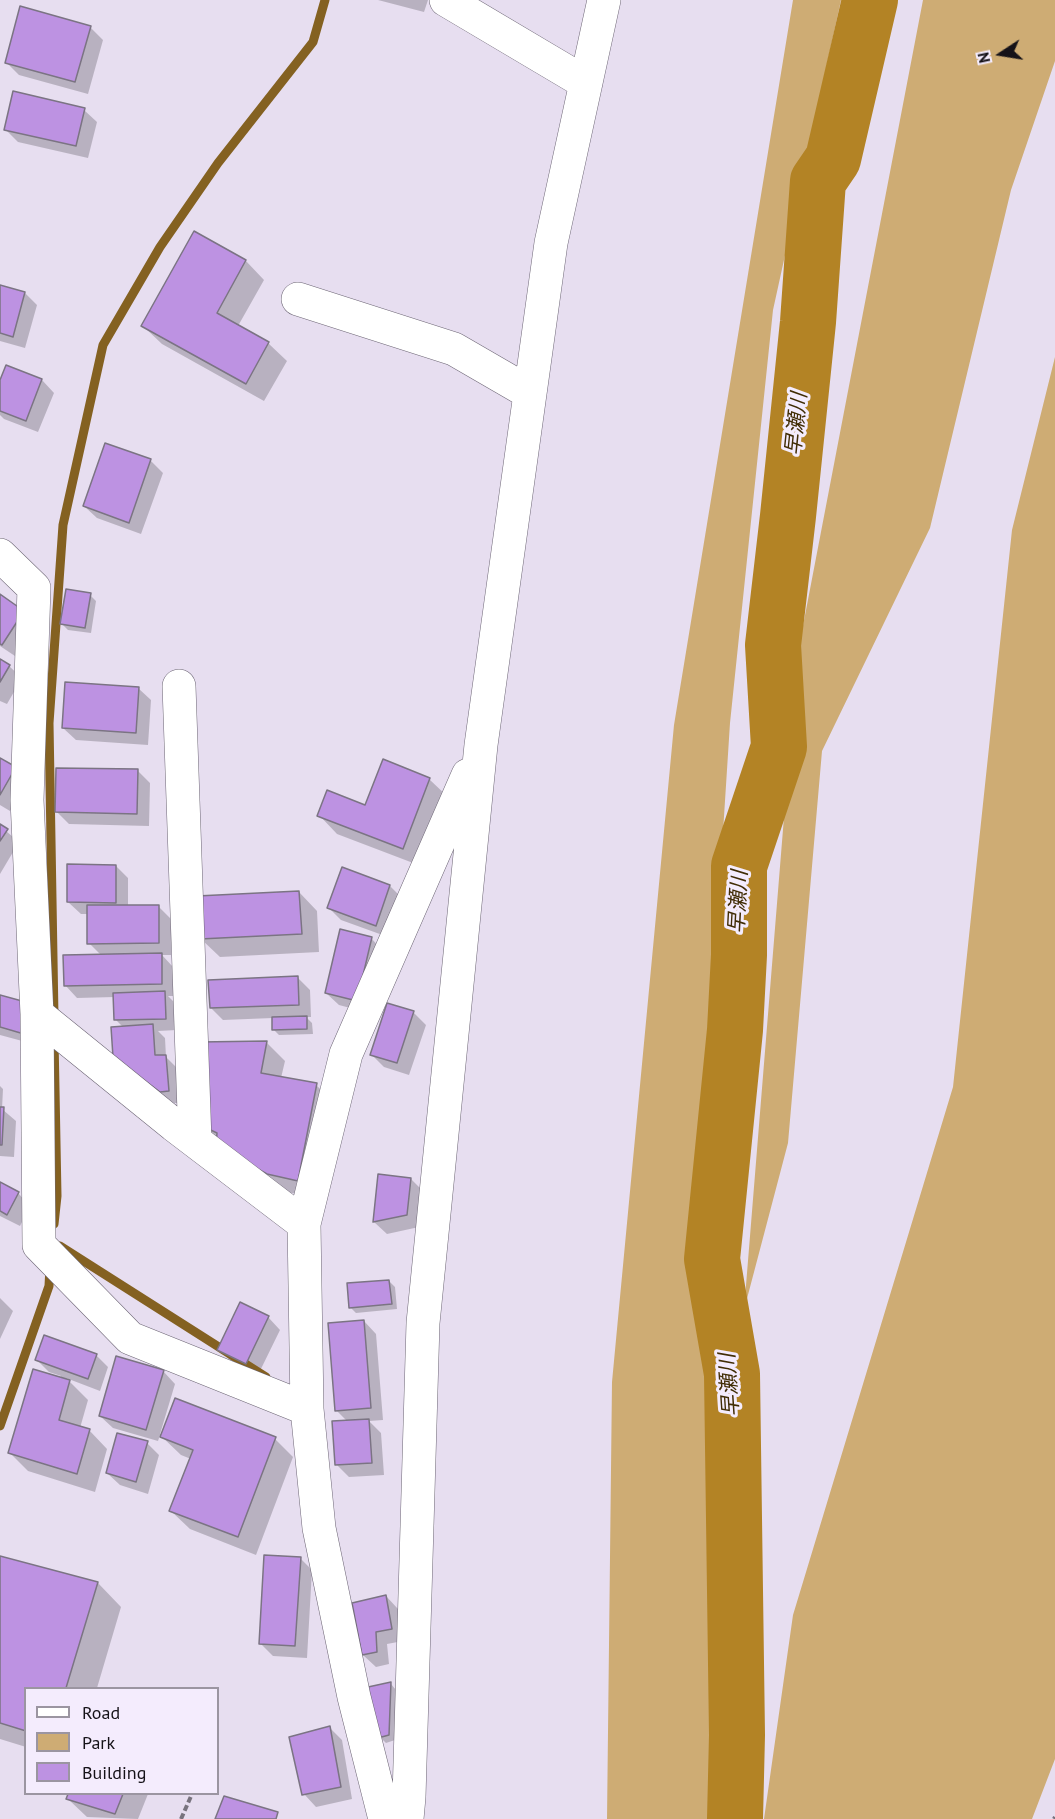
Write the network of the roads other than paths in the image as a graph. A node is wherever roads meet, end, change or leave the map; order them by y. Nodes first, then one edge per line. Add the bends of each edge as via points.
1 (447, 0) edge
2 (604, 0) edge
3 (586, 83) junction
4 (298, 299) dead end
5 (530, 393) junction
6 (0, 555) edge
7 (179, 686) dead end
8 (481, 745) junction
9 (37, 1014) junction
10 (195, 1141) junction
11 (304, 1224) junction
12 (307, 1409) junction
13 (384, 1819) edge
14 (406, 1819) edge

1 - 3 street
2 - 3 street
3 - 5 street via 551,243
4 - 5 street via 454,350
5 - 8 street
6 - 9 street via 34,588 27,800
7 - 10 street
8 - 11 street via 346,1054
8 - 14 street via 423,1323
9 - 10 street
9 - 12 street via 39,1245 130,1338
10 - 11 street
11 - 12 street
12 - 13 street via 320,1528 354,1697

